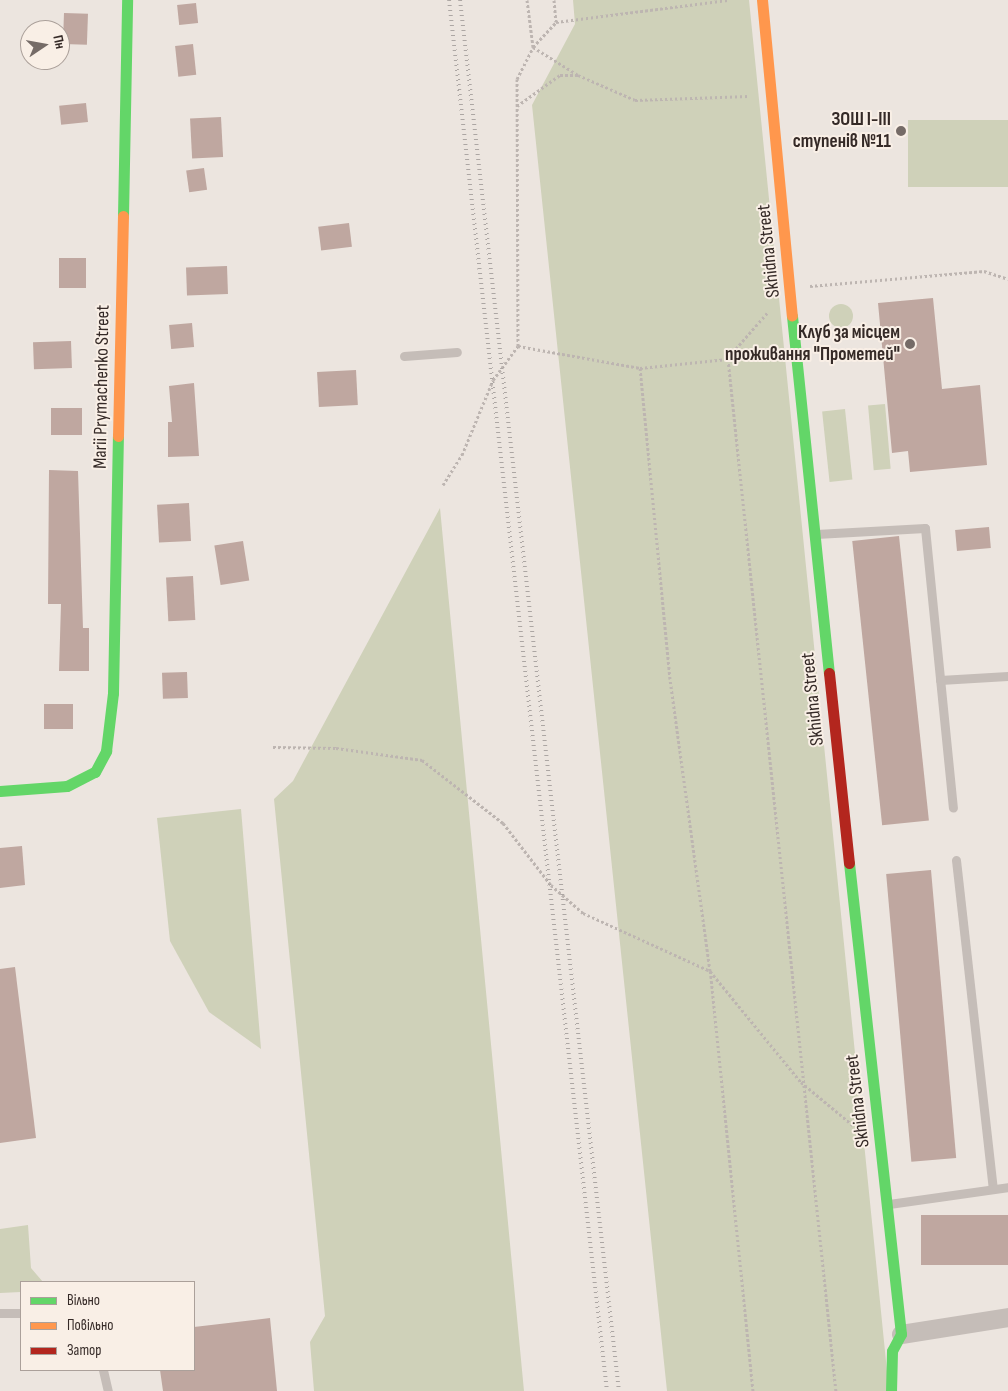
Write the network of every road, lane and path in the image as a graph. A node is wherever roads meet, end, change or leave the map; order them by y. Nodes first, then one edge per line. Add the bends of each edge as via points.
1 (128, 0) edge
2 (528, 0) edge
3 (554, 0) edge
4 (728, 0) edge
5 (762, 0) edge
6 (556, 22) junction
7 (533, 47) junction
8 (578, 75) junction
9 (771, 95) junction
10 (517, 106) junction
11 (1008, 279) edge
12 (790, 287) junction
13 (518, 346) junction
14 (457, 352) dead end
15 (404, 356) dead end
16 (728, 360) junction
17 (640, 368) junction
18 (443, 485) dead end
19 (814, 534) junction
20 (1008, 676) edge
21 (940, 680) junction
22 (273, 747) dead end
23 (0, 791) edge
24 (953, 808) dead end
25 (956, 860) dead end
26 (710, 971) junction
27 (801, 1082) junction
28 (882, 1150) junction
29 (1008, 1186) edge
30 (994, 1188) junction
31 (886, 1204) junction
32 (0, 1313) edge
33 (20, 1313) edge
34 (1008, 1317) edge
35 (901, 1334) junction
36 (103, 1371) edge
37 (108, 1391) edge
38 (753, 1391) edge
39 (836, 1391) edge
40 (891, 1391) edge

1 - 23 street, Marii Prymachenko Street via 113,693 106,752 95,772 67,786
2 - 7 path
3 - 6 path
4 - 6 path
5 - 9 street, Skhidna Street
6 - 7 path
7 - 8 path
7 - 10 path via 517,79
8 - 9 path via 635,100
8 - 10 path via 560,75
9 - 12 street, Skhidna Street
10 - 13 path
11 - 12 path via 984,271
12 - 16 path
12 - 19 street, Skhidna Street
13 - 17 path
13 - 18 path via 493,380 462,455
14 - 15 lane
16 - 17 path
16 - 27 path
17 - 26 path via 670,679
19 - 21 lane via 925,528
19 - 28 street, Skhidna Street
20 - 21 lane
21 - 24 lane
22 - 26 path via 336,748 422,760 503,823 551,885 583,913
25 - 30 lane
26 - 27 path
26 - 38 path
27 - 28 path
27 - 39 path
28 - 31 street, Skhidna Street
29 - 30 lane
30 - 31 lane
31 - 35 street, Skhidna Street
32 - 33 lane
34 - 35 street
35 - 40 street, Skhidna Street via 892,1351
36 - 37 lane

